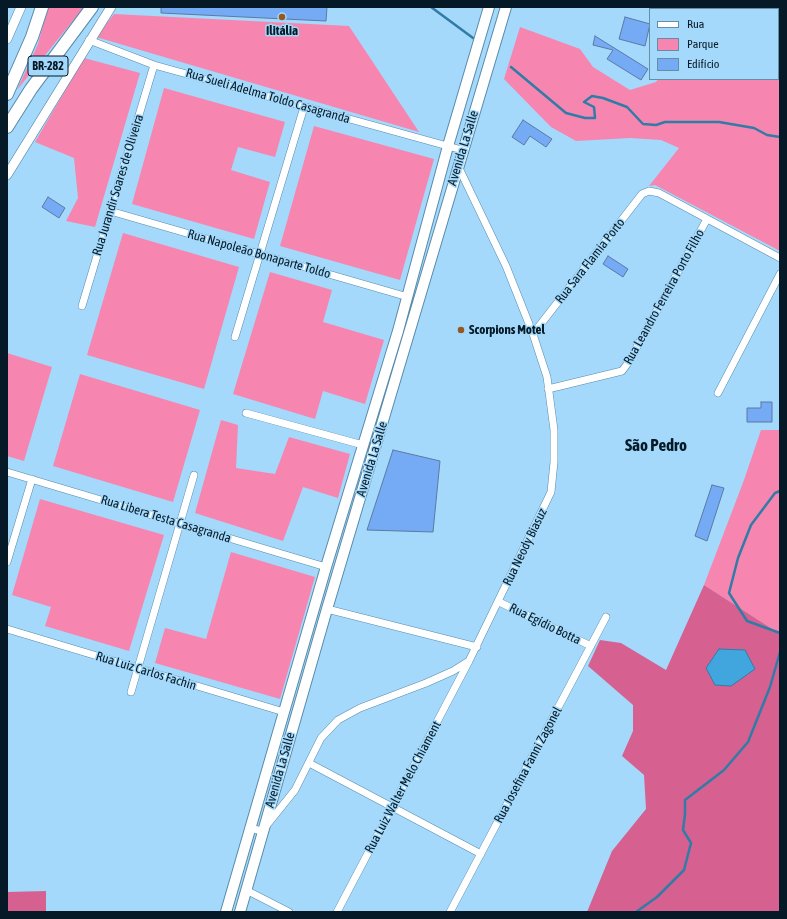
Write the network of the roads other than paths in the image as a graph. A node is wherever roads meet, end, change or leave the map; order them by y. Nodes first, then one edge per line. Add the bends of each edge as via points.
1 (21, 7) edge
2 (42, 7) edge
3 (92, 7) edge
4 (111, 7) edge
5 (489, 7) edge
6 (506, 7) edge
7 (7, 39) edge
8 (89, 40) junction
9 (154, 64) junction
10 (7, 94) edge
11 (304, 107) junction
12 (7, 127) edge
13 (448, 146) junction
14 (462, 150) junction
15 (458, 165) junction
16 (7, 175) edge
17 (110, 211) junction
18 (707, 219) junction
19 (260, 254) junction
20 (780, 258) edge
21 (780, 274) edge
22 (408, 297) junction
23 (82, 306) dead end
24 (398, 331) junction
25 (533, 334) junction
26 (409, 336) junction
27 (235, 337) dead end
28 (548, 389) junction
29 (718, 393) dead end
30 (246, 413) dead end
31 (363, 445) junction
32 (7, 472) edge
33 (194, 476) dead end
34 (32, 479) junction
35 (341, 519) junction
36 (353, 522) junction
37 (180, 523) junction
38 (7, 562) edge
39 (326, 567) junction
40 (499, 602) junction
41 (327, 609) junction
42 (606, 617) dead end
43 (7, 629) edge
44 (591, 646) junction
45 (476, 647) junction
46 (469, 661) junction
47 (138, 668) junction
48 (130, 692) dead end
49 (284, 712) junction
50 (309, 763) junction
51 (392, 808) junction
52 (249, 828) junction
53 (262, 831) junction
54 (481, 854) junction
55 (246, 890) junction
56 (226, 912) edge
57 (240, 912) edge
58 (288, 912) edge
59 (337, 912) edge
60 (450, 912) edge

1 - 7 street
2 - 10 highway, BR-282
3 - 12 highway, BR-282 via 31,89
4 - 8 street
5 - 13 main road, Avenida La Salle
6 - 14 main road, Avenida La Salle
8 - 9 street, Rua Sueli Adelma Toldo Casagranda
8 - 16 street
9 - 11 street, Rua Sueli Adelma Toldo Casagranda
9 - 17 street, Rua Jurandir Soares de Oliveira
11 - 13 street, Rua Sueli Adelma Toldo Casagranda
11 - 19 street
13 - 14 street, Rua Sueli Adelma Toldo Casagranda
13 - 22 main road, Avenida La Salle
14 - 15 main road, Avenida La Salle
15 - 25 street, Rua Neody Biasuz via 506,266
15 - 26 main road, Avenida La Salle
17 - 19 street, Rua Napoleão Bonaparte Toldo
17 - 23 street, Rua Jurandir Soares de Oliveira
18 - 20 street
18 - 25 street, Rua Sara Flamia Porto via 659,192 649,191 642,194
18 - 28 street, Rua Leandro Ferreira Porto Filho via 622,371
19 - 22 street, Rua Napoleão Bonaparte Toldo
19 - 27 street
21 - 29 street
22 - 24 main road, Avenida La Salle
24 - 26 main road
24 - 31 main road, Avenida La Salle
25 - 28 street, Rua Neody Biasuz via 547,377
26 - 36 main road, Avenida La Salle
28 - 40 street, Rua Neody Biasuz via 554,430 551,492
30 - 31 street
31 - 35 main road, Avenida La Salle
32 - 34 street, Rua Libera Testa Casagranda
33 - 37 street
34 - 37 street, Rua Libera Testa Casagranda
34 - 38 street
35 - 36 main road
35 - 39 main road, Avenida La Salle
36 - 41 main road, Avenida La Salle
37 - 39 street, Rua Libera Testa Casagranda
37 - 47 street
39 - 49 main road, Avenida La Salle
40 - 44 street, Rua Egídio Botta
40 - 45 street, Rua Neody Biasuz
41 - 45 street
41 - 53 main road, Avenida La Salle
42 - 44 street, Rua Josefina Fanni Zagonel
43 - 47 street, Rua Luiz Carlos Fachin
44 - 54 street, Rua Josefina Fanni Zagonel
45 - 46 street, Rua Neody Biasuz
46 - 50 street via 453,671 360,708 338,720 321,738
46 - 51 street, Rua Luiz Walter Melo Chiament
47 - 48 street
47 - 49 street, Rua Luiz Carlos Fachin
49 - 52 main road, Avenida La Salle
50 - 51 street
50 - 53 street via 295,790
51 - 54 street
51 - 59 street, Rua Luiz Walter Melo Chiament
52 - 53 street
52 - 56 main road, Avenida La Salle
53 - 55 main road, Avenida La Salle
54 - 60 street, Rua Josefina Fanni Zagonel
55 - 57 main road, Avenida La Salle
55 - 58 street

